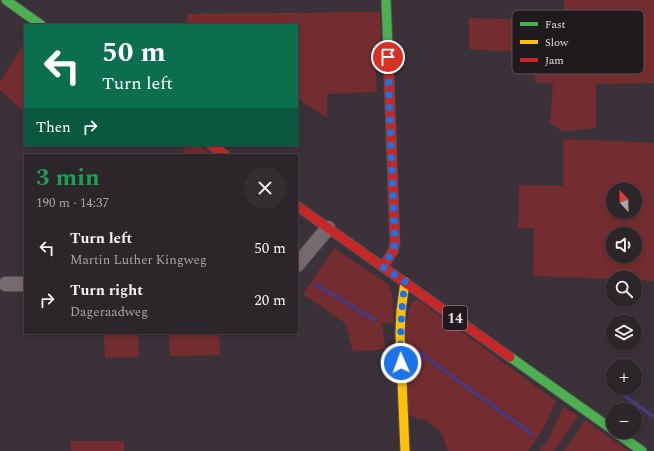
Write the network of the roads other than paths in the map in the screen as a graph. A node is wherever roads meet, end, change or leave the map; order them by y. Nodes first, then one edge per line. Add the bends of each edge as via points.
1 (6, 0) edge
2 (386, 0) edge
3 (39, 24) edge
4 (212, 146) edge
5 (224, 154) edge
6 (298, 207) edge
7 (328, 228) junction
8 (298, 264) edge
9 (383, 267) junction
10 (405, 282) junction
11 (6, 284) dead end
12 (24, 284) edge
13 (606, 425) edge
14 (625, 439) edge
15 (405, 451) edge
16 (642, 451) edge

1 - 3 main road
2 - 9 main road via 395,244
4 - 5 main road
6 - 7 main road, 14
7 - 8 street
7 - 9 main road, 14
9 - 10 main road, 14
10 - 13 main road, 14
10 - 15 main road via 400,334
11 - 12 street
14 - 16 main road, 14

